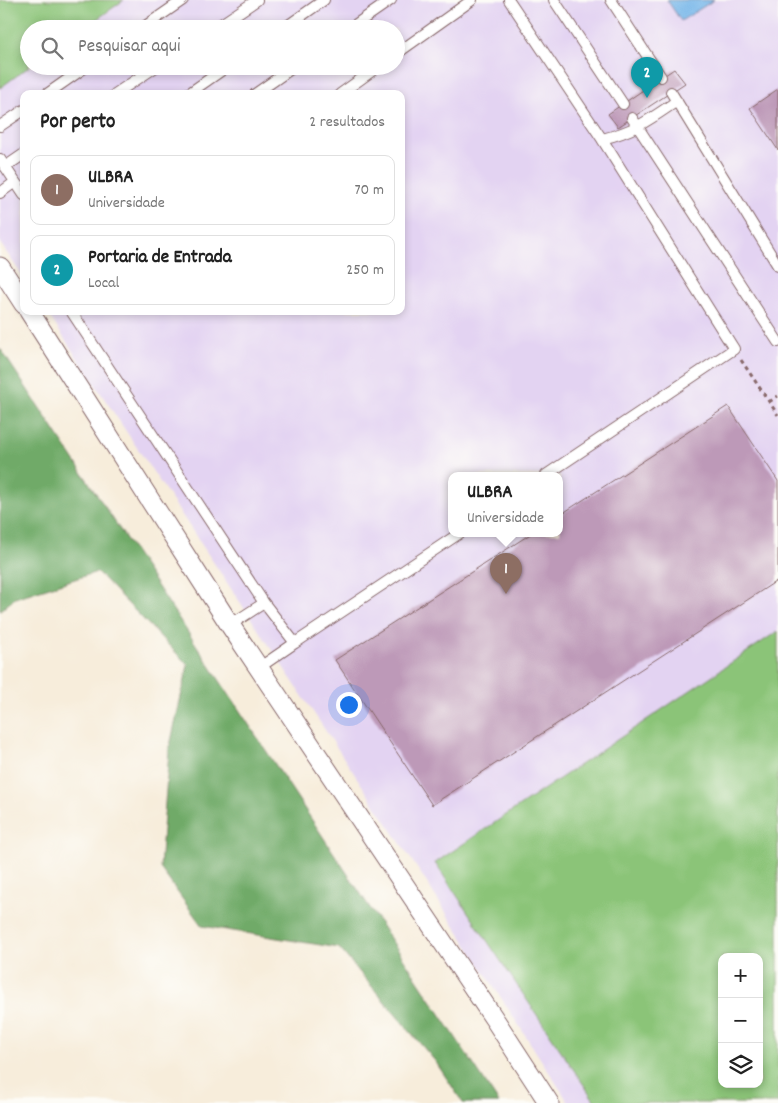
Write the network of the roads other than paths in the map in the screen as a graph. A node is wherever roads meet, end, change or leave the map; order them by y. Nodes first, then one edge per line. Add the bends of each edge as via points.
1 (183, 0) edge
2 (257, 0) edge
3 (324, 0) edge
4 (391, 0) edge
5 (472, 0) edge
6 (509, 0) edge
7 (554, 0) edge
8 (611, 0) edge
9 (154, 20) edge
10 (227, 20) edge
11 (296, 20) edge
12 (363, 20) edge
13 (405, 48) edge
14 (74, 75) edge
15 (144, 75) edge
16 (215, 75) edge
17 (282, 75) edge
18 (366, 75) edge
19 (662, 77) dead end
20 (53, 90) edge
21 (122, 90) edge
22 (194, 90) edge
23 (261, 90) edge
24 (346, 90) edge
25 (623, 104) dead end
26 (20, 113) edge
27 (632, 118) dead end
28 (0, 126) edge
29 (638, 127) junction
30 (602, 139) junction
31 (20, 156) edge
32 (3, 163) edge
33 (15, 182) junction
34 (20, 189) edge
35 (0, 193) edge
36 (778, 266) edge
37 (0, 267) edge
38 (20, 298) edge
39 (32, 315) edge
40 (74, 315) edge
41 (778, 342) edge
42 (550, 472) edge
43 (454, 537) edge
44 (264, 603) junction
45 (230, 625) junction
46 (295, 643) junction
47 (260, 667) junction
48 (549, 1103) edge

1 - 9 lane
2 - 10 lane
3 - 11 lane
4 - 12 lane
5 - 13 lane
6 - 30 lane
7 - 25 lane
8 - 19 lane
14 - 20 lane
15 - 21 lane
16 - 22 lane
17 - 23 lane
18 - 24 lane
26 - 28 lane
27 - 29 lane
29 - 30 lane
29 - 36 lane via 674,97
29 - 41 lane
30 - 42 lane via 734,349
31 - 32 lane
32 - 33 lane
33 - 34 lane
33 - 35 lane
37 - 38 street
39 - 45 street
40 - 44 lane
43 - 46 lane
44 - 45 lane
44 - 46 lane
45 - 47 street
46 - 47 lane
47 - 48 street

